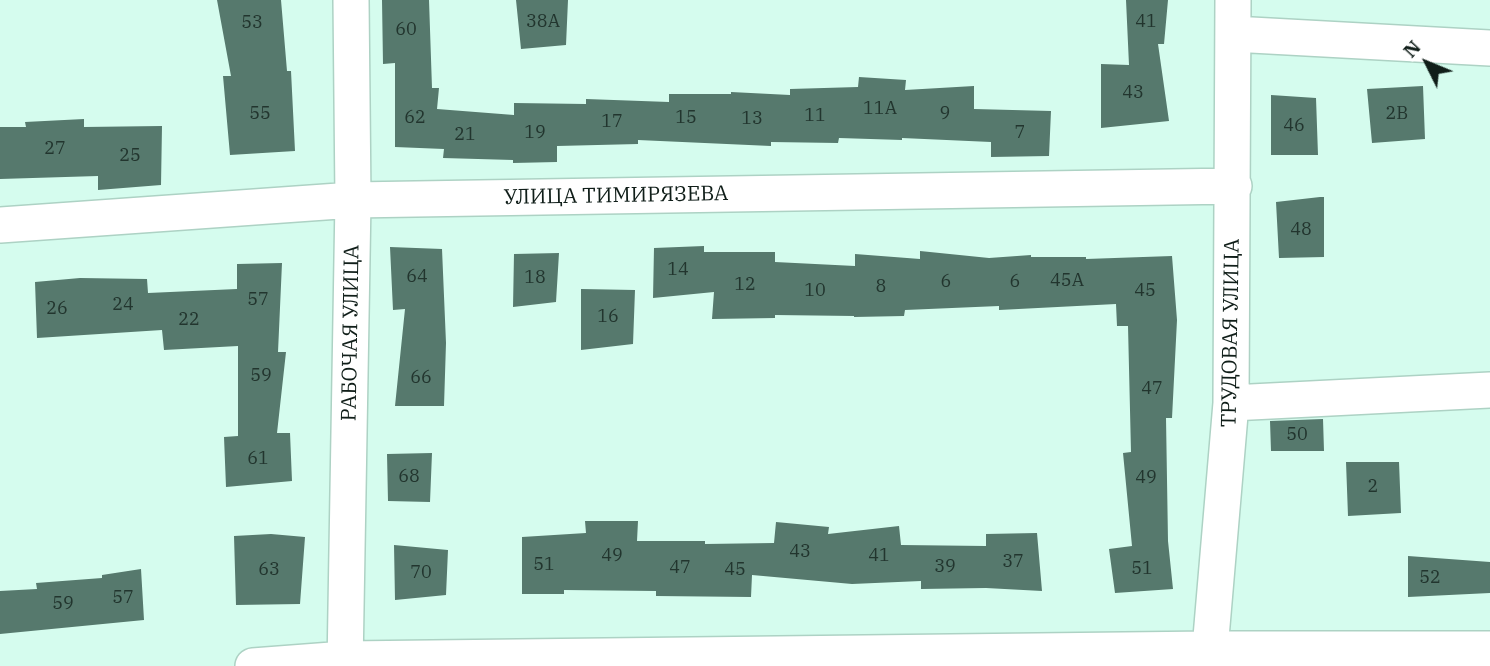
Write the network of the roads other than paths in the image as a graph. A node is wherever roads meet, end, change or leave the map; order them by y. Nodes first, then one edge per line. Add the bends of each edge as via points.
1 (351, 0) edge
2 (1233, 17) edge
3 (1490, 48) edge
4 (1234, 186) junction
5 (353, 200) junction
6 (0, 225) edge
7 (1490, 390) edge
8 (1231, 403) junction
9 (1490, 649) edge
10 (1210, 658) edge
11 (345, 663) edge
12 (253, 666) edge

1 - 5 street, РАБОЧАЯ УЛИЦА
2 - 3 street
2 - 4 street, ТРУДОВАЯ УЛИЦА
4 - 5 street, УЛИЦА ТИМИРЯЗЕВА
4 - 8 street, ТРУДОВАЯ УЛИЦА
5 - 6 street, УЛИЦА ТИМИРЯЗЕВА
5 - 11 street, РАБОЧАЯ УЛИЦА
7 - 8 street
8 - 10 street, ТРУДОВАЯ УЛИЦА
9 - 10 street
10 - 11 street
11 - 12 street

